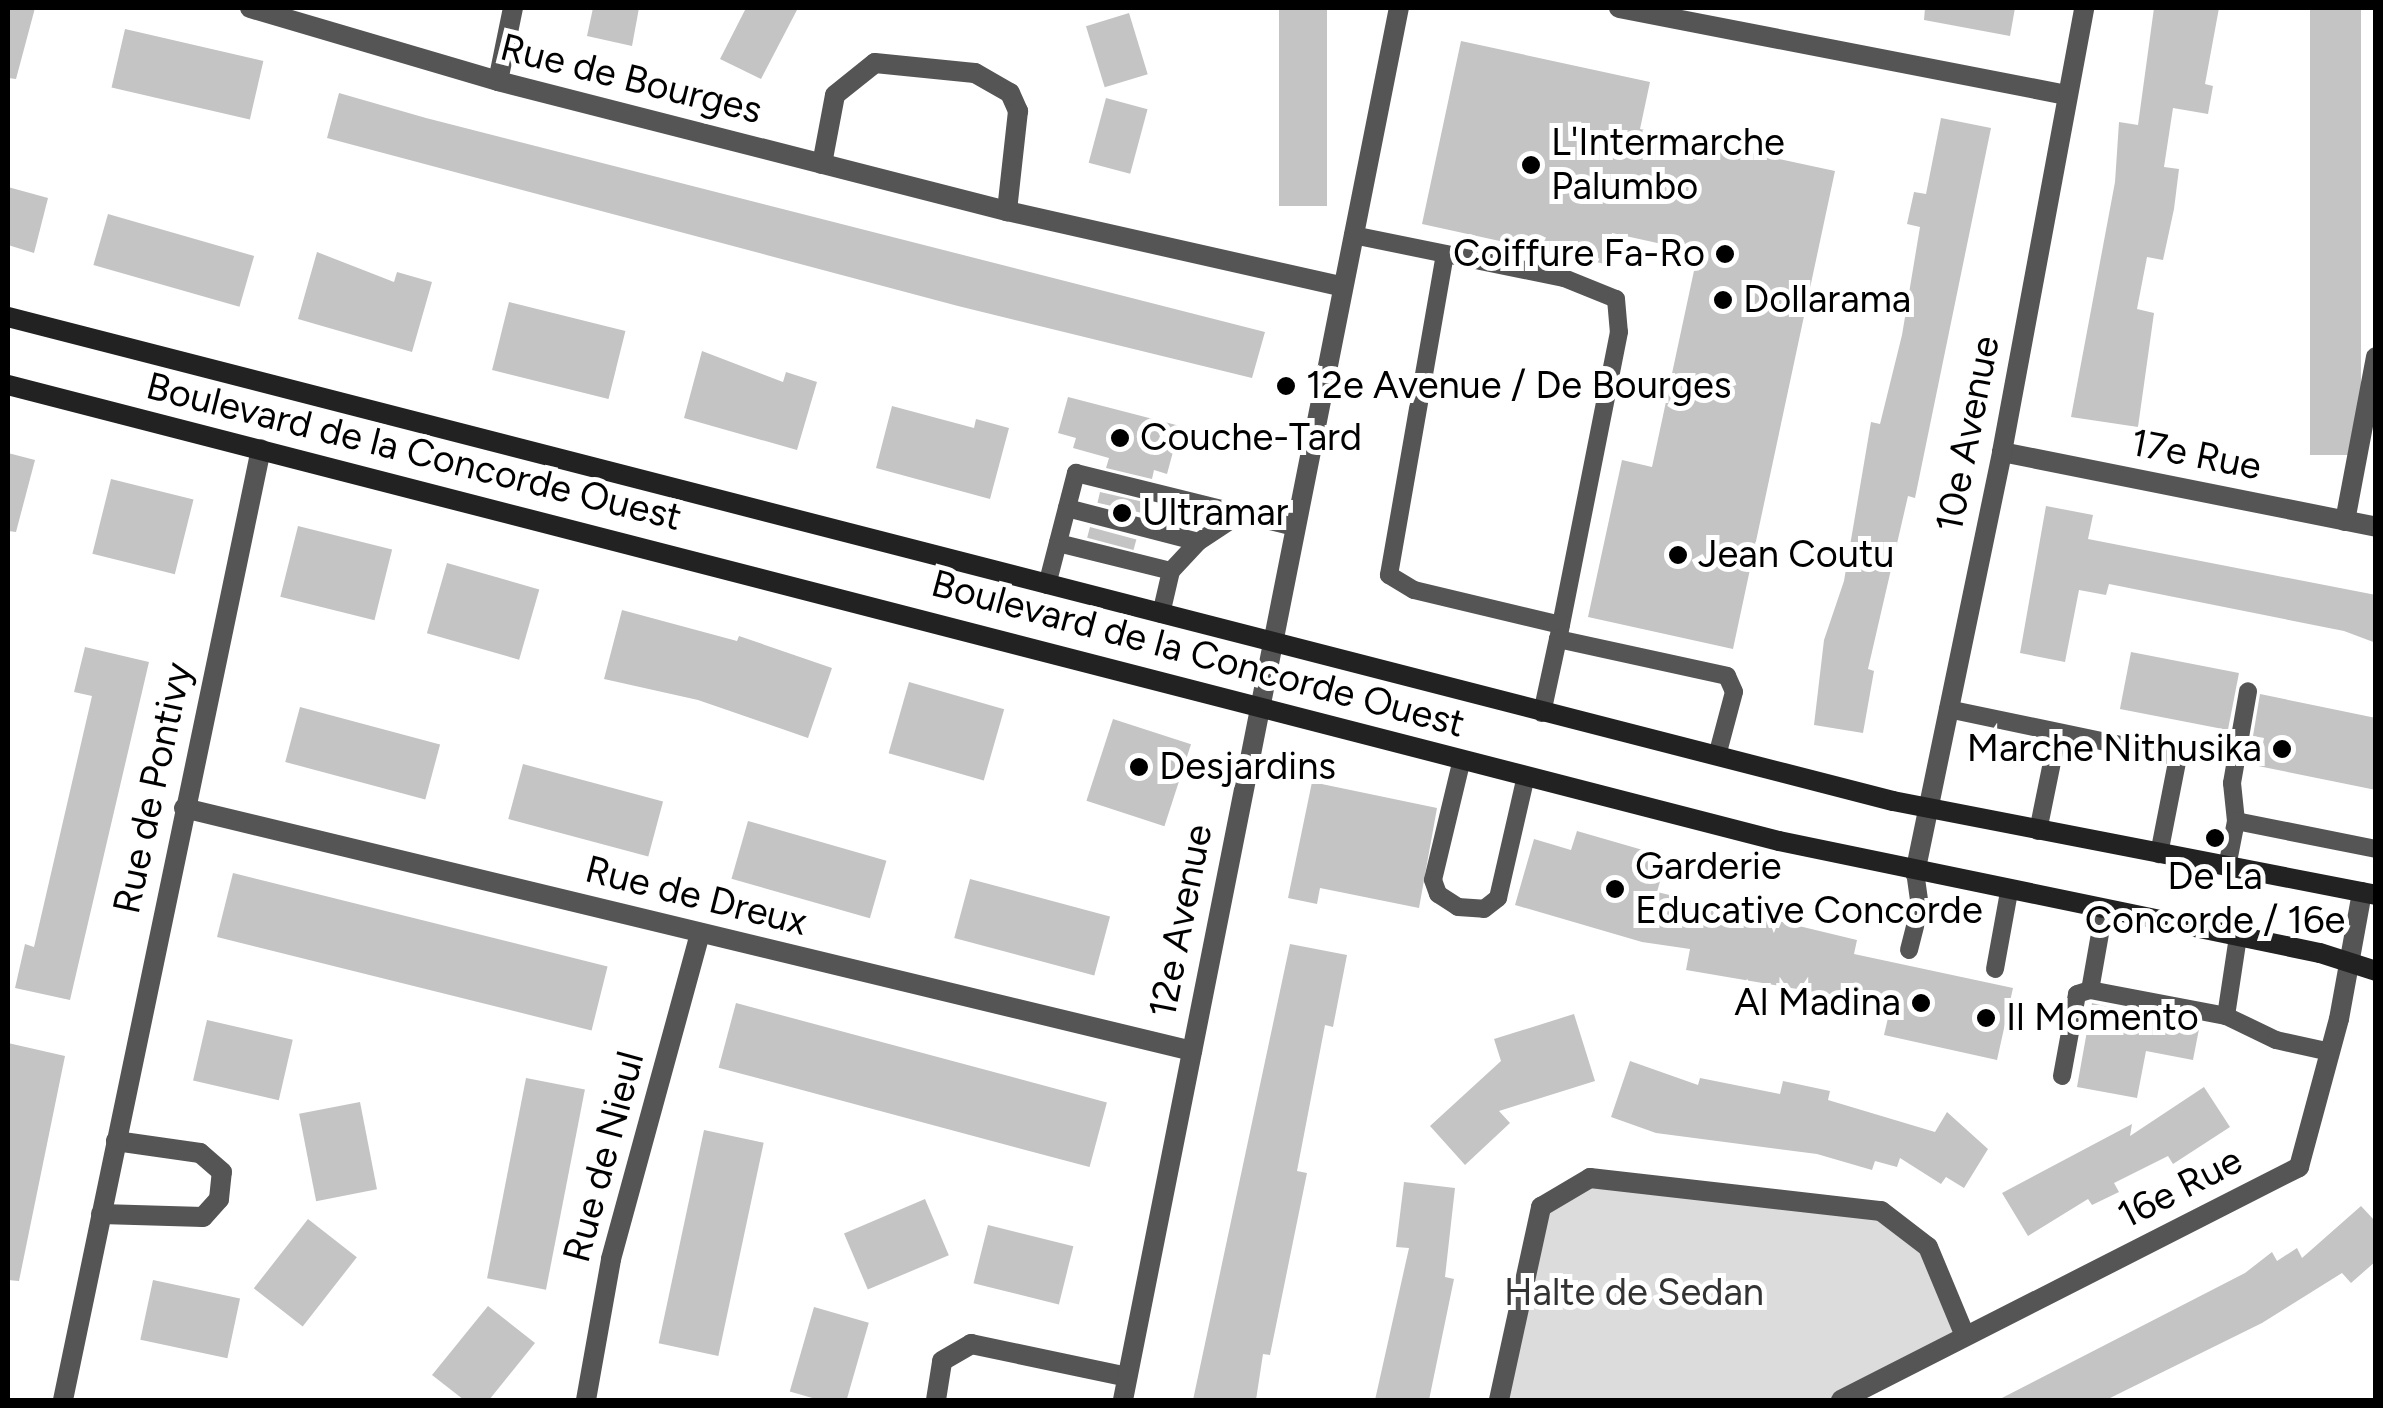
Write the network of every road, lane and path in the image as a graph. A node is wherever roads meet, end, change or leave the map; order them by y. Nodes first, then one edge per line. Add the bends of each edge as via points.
1 (250, 8) edge
2 (513, 8) edge
3 (1399, 8) edge
4 (1619, 8) edge
5 (2084, 8) edge
6 (498, 81) junction
7 (2066, 95) junction
8 (822, 164) junction
9 (1007, 211) junction
10 (1353, 235) junction
11 (1445, 254) junction
12 (1344, 287) junction
13 (8, 317) edge
14 (2376, 357) edge
15 (8, 385) edge
16 (260, 450) junction
17 (2002, 452) junction
18 (1067, 508) junction
19 (1239, 515) junction
20 (2346, 521) junction
21 (1295, 527) junction
22 (2376, 527) edge
23 (1198, 542) junction
24 (1058, 543) junction
25 (1171, 572) junction
26 (1048, 585) junction
27 (1161, 614) junction
28 (1559, 632) junction
29 (1270, 642) junction
30 (2248, 691) dead end
31 (1257, 704) junction
32 (1948, 709) junction
33 (1542, 713) junction
34 (2058, 733) junction
35 (1718, 756) junction
36 (1462, 759) junction
37 (1526, 776) junction
38 (184, 808) junction
39 (1928, 808) junction
40 (2236, 821) junction
41 (2038, 830) junction
42 (2376, 849) edge
43 (2159, 854) junction
44 (2226, 867) junction
45 (1916, 873) junction
46 (2009, 892) junction
47 (2369, 894) edge
48 (2104, 910) junction
49 (700, 932) junction
50 (2238, 938) junction
51 (1909, 950) dead end
52 (2350, 963) junction
53 (1995, 969) dead end
54 (2376, 971) edge
55 (2090, 990) junction
56 (2226, 1016) junction
57 (1192, 1052) junction
58 (2330, 1052) junction
59 (2062, 1076) dead end
60 (116, 1141) junction
61 (101, 1214) junction
62 (1966, 1336) junction
63 (1127, 1378) junction
64 (63, 1400) edge
65 (586, 1400) edge
66 (936, 1400) edge
67 (1122, 1400) edge
68 (1500, 1400) edge
69 (1840, 1400) edge

1 - 6 street, Rue de Bourges
2 - 6 street
3 - 10 street, 12e Avenue
4 - 7 street
5 - 7 street, 10e Avenue
6 - 8 street, Rue de Bourges
7 - 17 street, 10e Avenue
8 - 9 street, Rue de Bourges
8 - 9 street via 835,95 875,62 975,73 1010,93 1018,110
9 - 12 street, Rue de Bourges
10 - 11 lane
10 - 12 street, 12e Avenue
11 - 28 lane via 1388,576 1414,590
11 - 28 lane via 1582,283 1610,293 1619,305
12 - 21 street, 12e Avenue
13 - 26 street, Boulevard de la Concorde Ouest
14 - 20 street
15 - 16 street, Boulevard de la Concorde Ouest
16 - 31 street, Boulevard de la Concorde Ouest
16 - 38 street, Rue de Pontivy
17 - 20 street, 17e Rue
17 - 32 street, 10e Avenue
18 - 19 lane via 1076,473
18 - 23 lane
18 - 24 lane
19 - 21 lane
19 - 23 lane
20 - 22 street, 17e Rue
21 - 29 street, 12e Avenue
23 - 25 lane
24 - 25 lane
24 - 26 lane
25 - 27 lane
26 - 27 street, Boulevard de la Concorde Ouest
27 - 29 street, Boulevard de la Concorde Ouest
28 - 33 lane
28 - 35 lane via 1730,678 1734,692
29 - 31 street, 12e Avenue
29 - 33 street, Boulevard de la Concorde Ouest
30 - 40 lane via 2232,783
31 - 36 street, Boulevard de la Concorde Ouest
31 - 57 street, 12e Avenue
32 - 34 lane
32 - 39 street, 10e Avenue
33 - 35 street, Boulevard de la Concorde Ouest
34 - 41 lane
34 - 43 lane via 2178,757
35 - 39 street, Boulevard de la Concorde Ouest
36 - 37 street, Boulevard de la Concorde Ouest
36 - 37 lane via 1433,880 1438,894 1458,907 1478,911 1498,898
37 - 45 street, Boulevard de la Concorde Ouest
38 - 49 street, Rue de Dreux
38 - 60 street, Rue de Pontivy
39 - 41 street, Boulevard de la Concorde Ouest
39 - 45 street, 10e Avenue
40 - 42 lane
40 - 44 lane
41 - 43 street, Boulevard de la Concorde Ouest
43 - 44 street, Boulevard de la Concorde Ouest
44 - 47 street, Boulevard de la Concorde Ouest
45 - 46 street, Boulevard de la Concorde Ouest
45 - 51 lane via 1920,907
46 - 48 street, Boulevard de la Concorde Ouest
46 - 53 lane
47 - 52 street, 16e Rue
48 - 50 street, Boulevard de la Concorde Ouest
48 - 55 lane
49 - 57 street, Rue de Dreux
49 - 65 street, Rue de Nieul via 611,1259
50 - 52 street, Boulevard de la Concorde Ouest
50 - 56 lane
52 - 54 street, Boulevard de la Concorde Ouest
52 - 58 street, 16e Rue
55 - 56 lane
55 - 59 lane via 2077,994
56 - 58 lane via 2276,1040
57 - 63 street, 12e Avenue
58 - 62 street, 16e Rue via 2299,1168
60 - 61 street, Rue de Pontivy
60 - 61 street via 200,1153 222,1172 218,1199 203,1218
61 - 64 street, Rue de Pontivy
62 - 68 street via 1928,1247 1881,1211 1590,1178 1541,1207
62 - 69 street, 16e Rue
63 - 66 street via 971,1344 942,1362
63 - 67 street, 12e Avenue

